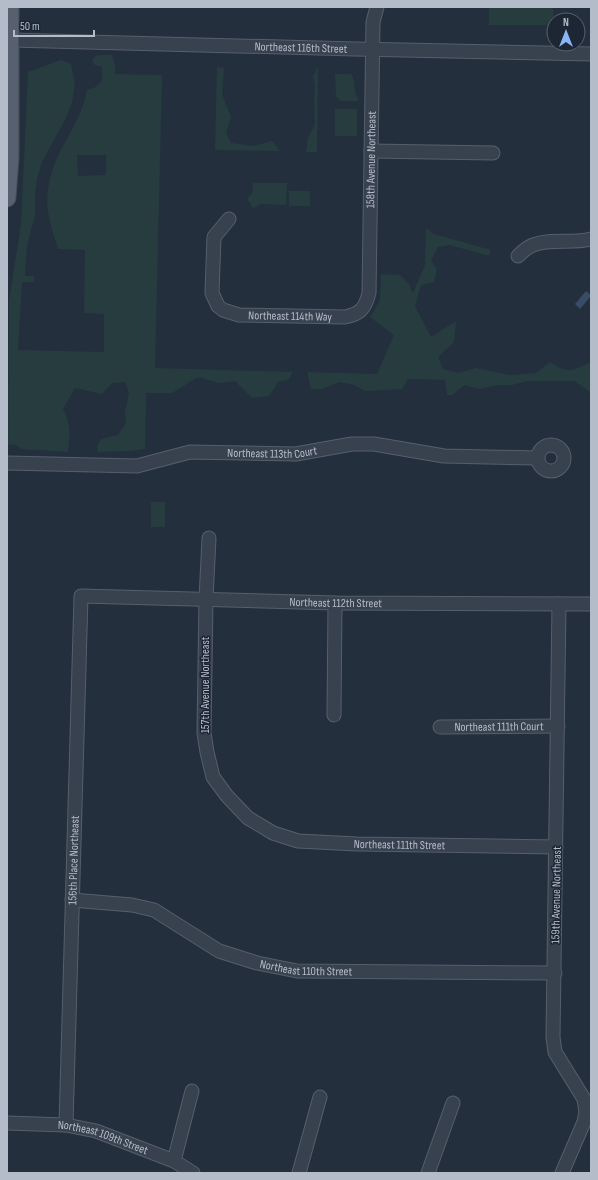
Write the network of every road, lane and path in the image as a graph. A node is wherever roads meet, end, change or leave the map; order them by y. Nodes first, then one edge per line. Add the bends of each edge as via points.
1 (10, 7) edge
2 (377, 7) edge
3 (11, 40) junction
4 (373, 50) junction
5 (591, 54) edge
6 (371, 151) junction
7 (493, 153) dead end
8 (7, 198) edge
9 (229, 219) dead end
10 (591, 239) edge
11 (518, 256) dead end
12 (361, 311) joint
13 (537, 458) dead end
14 (7, 463) edge
15 (209, 538) dead end
16 (81, 596) joint
17 (206, 599) junction
18 (335, 603) junction
19 (559, 604) junction
20 (591, 604) edge
21 (334, 715) dead end
22 (440, 726) dead end
23 (558, 726) junction
24 (248, 818) joint
25 (556, 847) junction
26 (72, 900) junction
27 (555, 973) junction
28 (192, 1091) dead end
29 (320, 1098) dead end
30 (587, 1099) edge
31 (453, 1103) dead end
32 (7, 1123) edge
33 (66, 1124) junction
34 (174, 1161) junction
35 (193, 1173) edge
36 (299, 1173) edge
37 (428, 1173) edge
38 (562, 1173) edge

1 - 3 main road
2 - 4 street, 158th Avenue Northeast via 373,22
3 - 4 street, Northeast 116th Street
3 - 8 main road
4 - 5 street, Northeast 116th Street
4 - 6 street, 158th Avenue Northeast
6 - 7 street
6 - 12 street, 158th Avenue Northeast via 370,294
9 - 12 street, Northeast 114th Way via 214,237 212,293 223,310 239,315 345,318
10 - 11 street via 583,242 531,245
13 - 14 street, Northeast 113th Court via 444,456 374,444 296,454 190,452 137,466
15 - 17 street, 157th Avenue Northeast
16 - 17 street, Northeast 112th Street
16 - 26 street, 156th Place Northeast
17 - 18 street, Northeast 112th Street
17 - 24 street, 157th Avenue Northeast via 204,733 207,752 213,777
18 - 19 street, Northeast 112th Street
18 - 21 street
19 - 20 street, Northeast 112th Street
19 - 23 street, 159th Avenue Northeast
22 - 23 street, Northeast 111th Court
23 - 25 street, 159th Avenue Northeast
24 - 25 street, Northeast 111th Street via 273,833 298,841
25 - 27 street, 159th Avenue Northeast
26 - 27 street, Northeast 110th Street via 132,905 154,910 219,951 257,963 297,970
26 - 33 street, 156th Place Northeast
27 - 30 street, 159th Avenue Northeast via 555,1052
28 - 34 street
29 - 36 street
30 - 38 street, 159th Avenue Northeast via 584,1122
31 - 37 street
32 - 33 street, Northeast 109th Street
33 - 34 street, Northeast 109th Street via 96,1131
34 - 35 street, Northeast 109th Street

